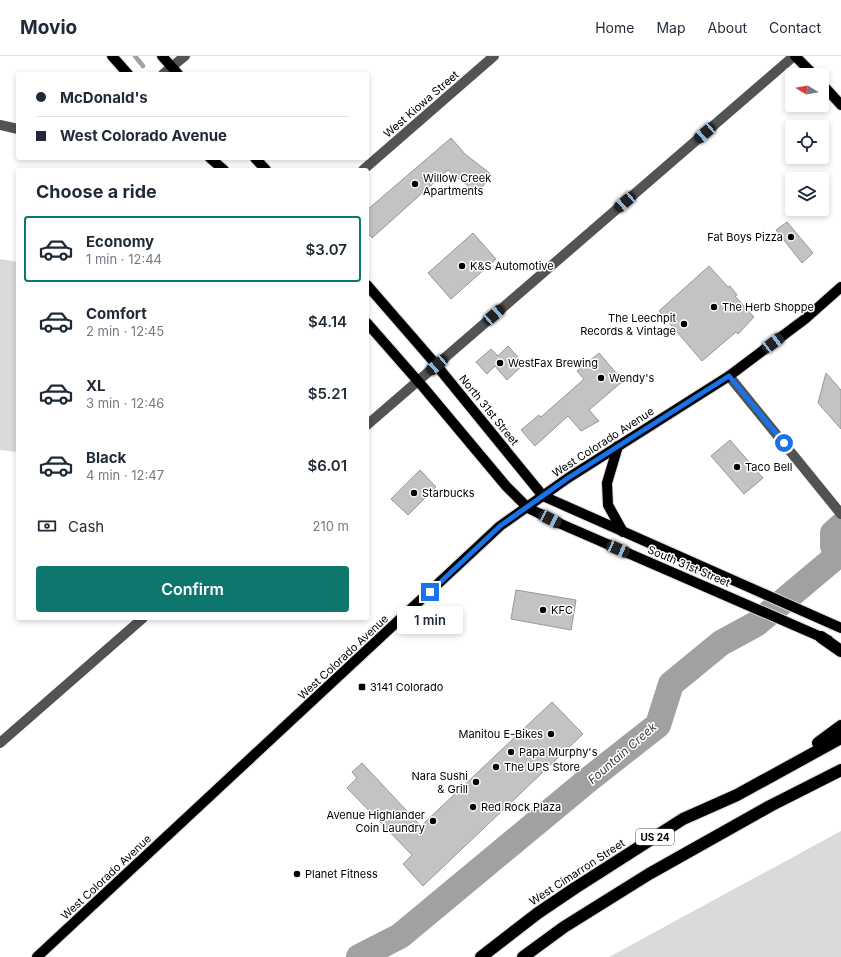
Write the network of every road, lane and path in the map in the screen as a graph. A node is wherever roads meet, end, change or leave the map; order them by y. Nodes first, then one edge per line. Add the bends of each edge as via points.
1 (112, 56) edge
2 (162, 56) edge
3 (185, 56) edge
4 (494, 56) edge
5 (795, 56) edge
6 (801, 56) edge
7 (805, 68) edge
8 (810, 68) edge
9 (175, 71) edge
10 (126, 72) edge
11 (829, 92) edge
12 (841, 105) edge
13 (0, 125) edge
14 (16, 129) edge
15 (212, 160) edge
16 (257, 160) edge
17 (222, 168) edge
18 (264, 168) edge
19 (365, 168) edge
20 (369, 287) edge
21 (841, 287) edge
22 (369, 325) edge
23 (437, 365) junction
24 (729, 376) junction
25 (418, 381) junction
26 (369, 423) edge
27 (618, 446) junction
28 (543, 496) junction
29 (528, 508) junction
30 (841, 514) edge
31 (623, 532) junction
32 (141, 620) edge
33 (841, 628) edge
34 (821, 637) junction
35 (841, 646) edge
36 (841, 651) edge
37 (841, 726) edge
38 (841, 738) edge
39 (0, 743) edge
40 (841, 770) edge
41 (737, 795) junction
42 (37, 957) edge
43 (481, 957) edge
44 (523, 957) edge

1 - 10 main road
2 - 9 main road
3 - 9 street
4 - 19 street, West Kiowa Street
5 - 7 main road
5 - 23 street
6 - 8 main road
11 - 12 main road
13 - 14 street
15 - 17 main road
16 - 18 main road
20 - 23 main road, North 31st Street
21 - 24 main road, West Colorado Avenue via 804,319
22 - 25 main road
23 - 25 street
23 - 28 main road, North 31st Street
24 - 27 main road, West Colorado Avenue
24 - 30 street
25 - 26 street
25 - 29 main road, South 31st Street via 506,486
27 - 28 main road, West Colorado Avenue
27 - 31 main road via 607,483 608,505
28 - 29 main road, West Colorado Avenue
28 - 31 main road, South 31st Street
29 - 34 main road, South 31st Street
29 - 42 main road, West Colorado Avenue via 500,526
31 - 33 main road, South 31st Street
32 - 39 street
34 - 35 main road, South 31st Street
34 - 36 highway
37 - 41 highway
38 - 41 highway, West Cimarron Street / US 24
40 - 44 highway, US 24 via 770,806 649,874 570,923
41 - 43 highway, West Cimarron Street / US 24 via 682,819 550,905

